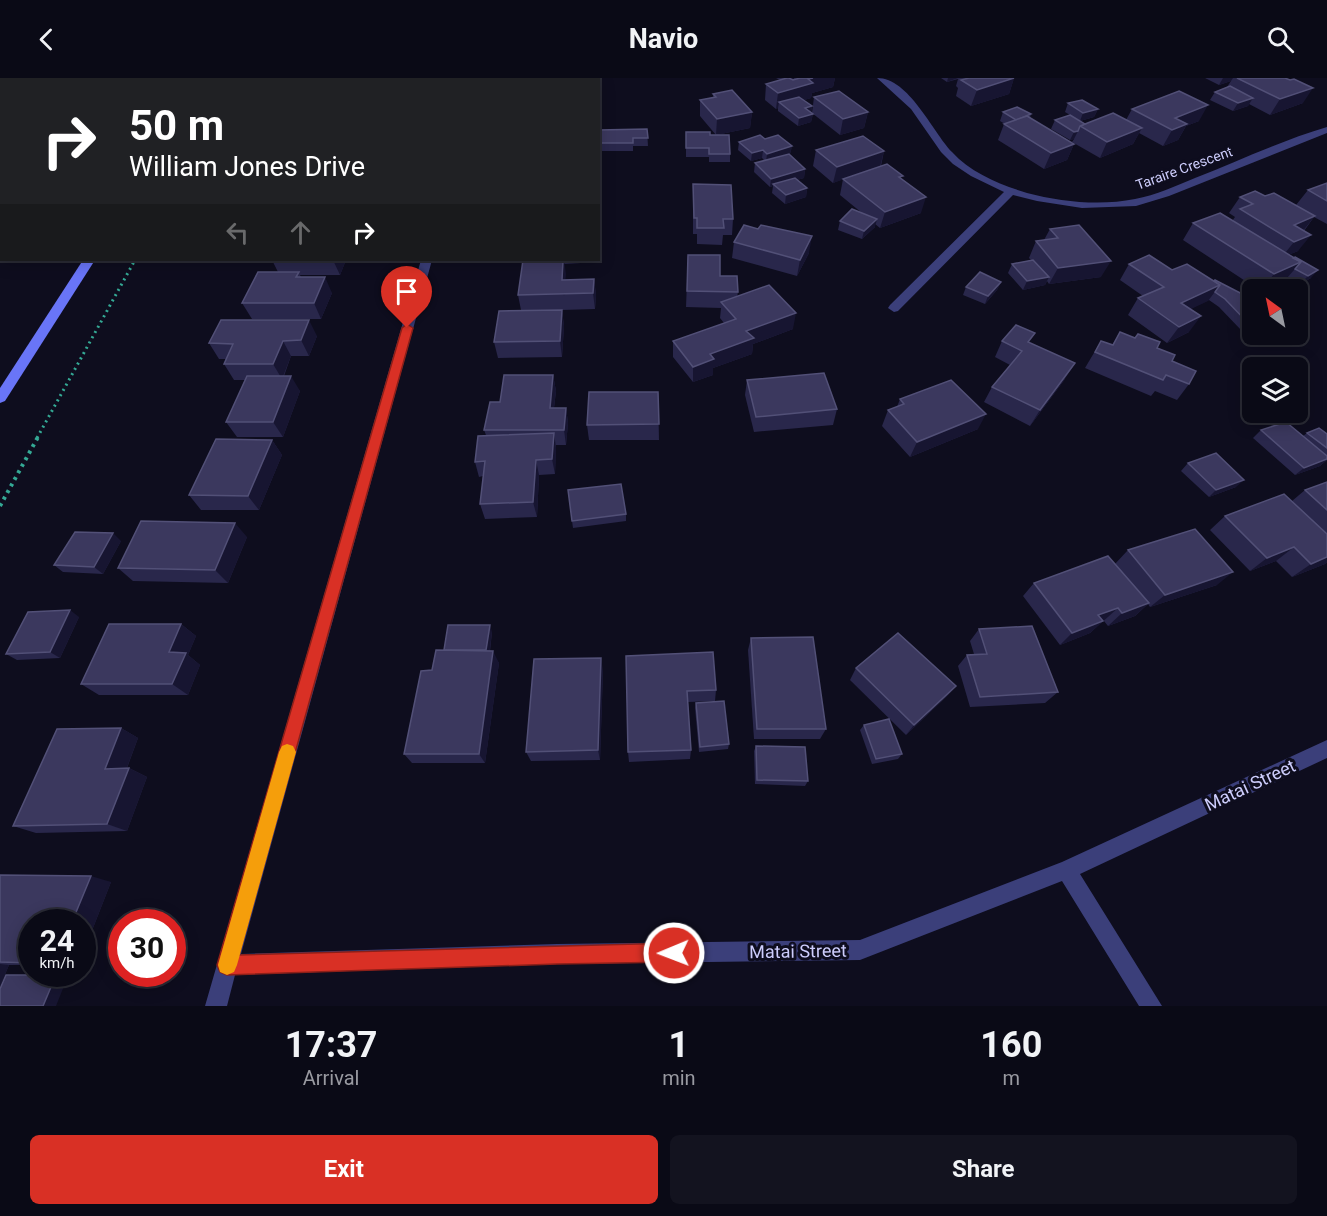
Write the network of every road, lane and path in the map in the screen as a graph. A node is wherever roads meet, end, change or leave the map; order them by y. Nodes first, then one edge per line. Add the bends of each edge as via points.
1 (881, 78) edge
2 (1327, 130) edge
3 (1010, 192) junction
4 (88, 261) edge
5 (134, 261) edge
6 (426, 261) edge
7 (894, 308) dead end
8 (0, 398) edge
9 (0, 506) edge
10 (1327, 749) edge
11 (1066, 870) junction
12 (227, 965) junction
13 (216, 1006) edge
14 (1151, 1006) edge

1 - 3 street, Taraire Crescent via 919,113 935,142 957,162
2 - 3 street, Taraire Crescent via 1160,195 1127,204 1083,204
3 - 7 street
4 - 8 main road
5 - 9 path
6 - 12 street
10 - 11 street, Matai Street
11 - 12 street, Matai Street via 860,950 557,954
11 - 14 street
12 - 13 street

